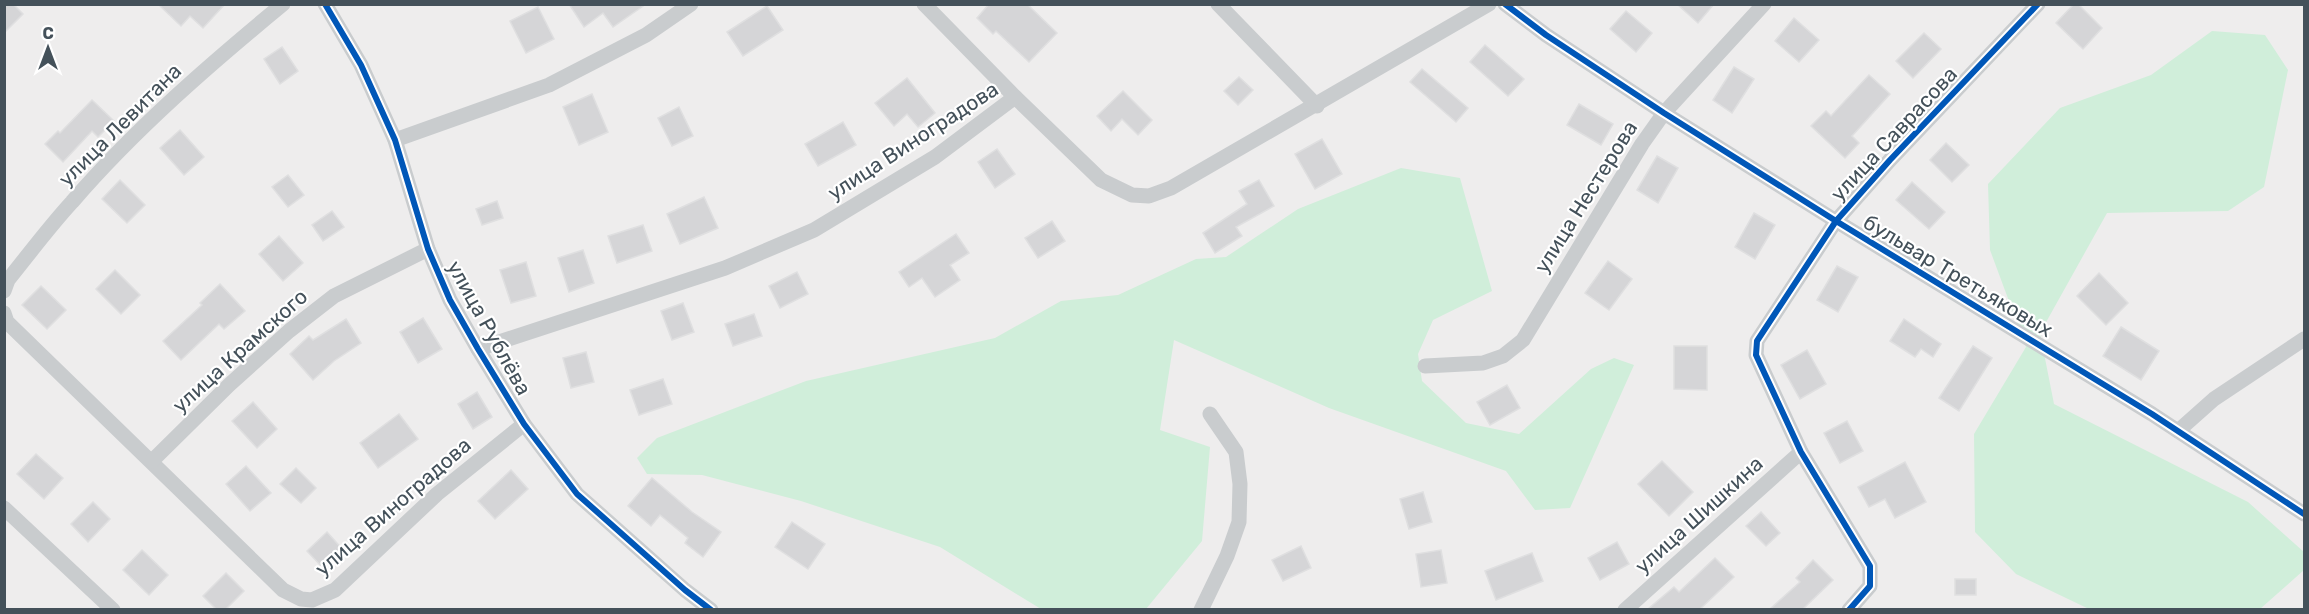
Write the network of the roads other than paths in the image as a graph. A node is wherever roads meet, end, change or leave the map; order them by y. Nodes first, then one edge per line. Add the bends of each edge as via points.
1 (283, 4) edge
2 (325, 4) edge
3 (691, 4) edge
4 (924, 4) edge
5 (1218, 4) edge
6 (1489, 4) edge
7 (1505, 4) edge
8 (1764, 4) edge
9 (2038, 4) edge
10 (1015, 98) junction
11 (1317, 106) junction
12 (1665, 112) junction
13 (394, 140) junction
14 (1836, 221) junction
15 (428, 249) junction
16 (4, 291) edge
17 (6, 317) edge
18 (2304, 339) edge
19 (478, 349) junction
20 (1425, 366) dead end
21 (1210, 414) dead end
22 (524, 424) junction
23 (2178, 431) junction
24 (1802, 452) junction
25 (152, 461) junction
26 (4, 508) edge
27 (2304, 514) edge
28 (113, 609) edge
29 (711, 609) edge
30 (1201, 609) edge
31 (1624, 609) edge
32 (1849, 609) edge

1 - 16 street, улица Левитана via 139,132 81,192 8,280
2 - 13 street, улица Рублёва via 361,66
3 - 13 street via 646,35 549,85
4 - 10 street
5 - 11 street
6 - 11 street, улица Виноградова
7 - 12 street, бульвар Третьяковых
8 - 12 street, улица Нестерова
9 - 14 street, улица Саврасова
10 - 11 street, улица Виноградова via 1101,180 1132,195 1149,196 1171,188
10 - 19 street, улица Виноградова via 935,157 814,230 725,268
12 - 14 street, бульвар Третьяковых
12 - 20 street, улица Нестерова via 1523,340 1503,356 1483,363
13 - 15 street, улица Рублёва
14 - 23 street, бульвар Третьяковых
14 - 24 street, улица Саврасова via 1757,341 1756,355
15 - 19 street, улица Рублёва via 450,300
15 - 25 street, улица Крамского via 334,296 238,377
17 - 25 street
18 - 23 street via 2214,399
19 - 22 street, улица Рублёва
21 - 30 street via 1236,452 1239,522
22 - 25 street, улица Виноградова via 437,494 335,590 312,600 283,590
22 - 29 street, улица Рублёва via 577,494
23 - 27 street, бульвар Третьяковых
24 - 31 street, улица Шишкина
24 - 32 street, улица Саврасова via 1870,566 1870,586
26 - 28 street

